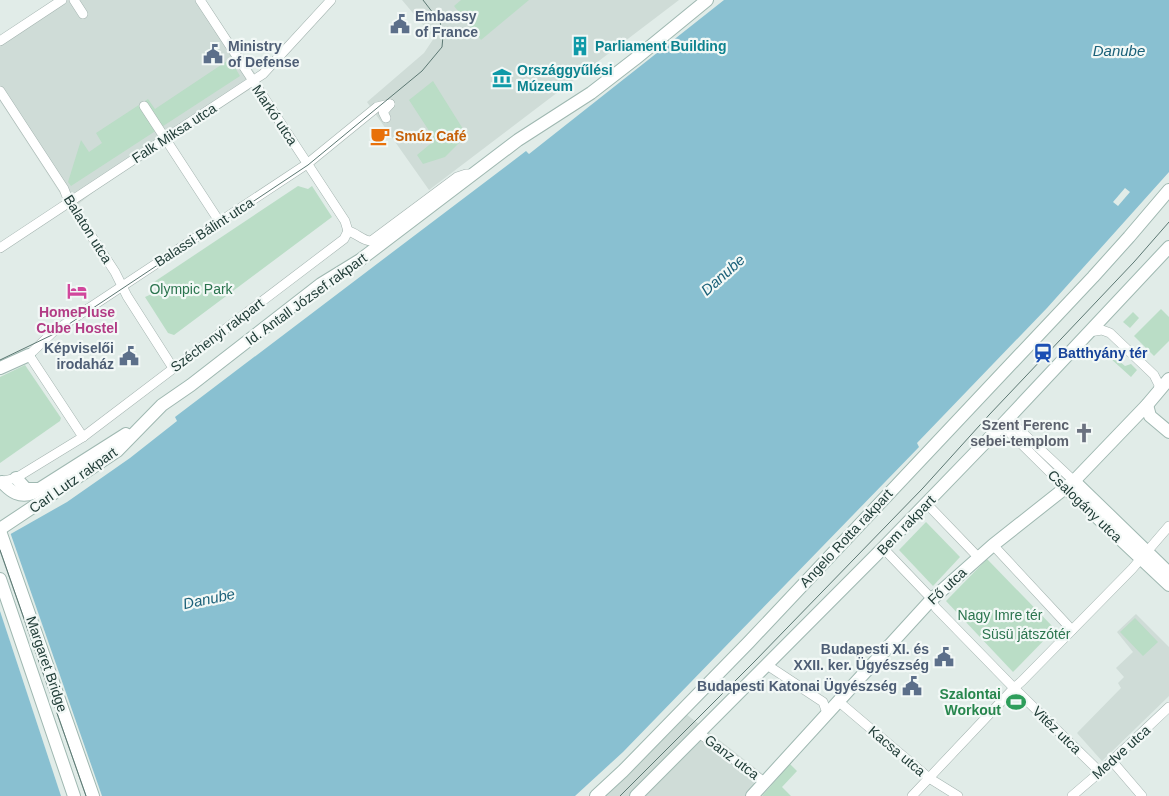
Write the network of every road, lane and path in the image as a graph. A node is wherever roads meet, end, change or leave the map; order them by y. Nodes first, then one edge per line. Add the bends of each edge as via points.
1 (62, 0) edge
2 (74, 0) edge
3 (200, 0) edge
4 (331, 0) edge
5 (707, 0) edge
6 (83, 14) dead end
7 (0, 41) edge
8 (253, 81) junction
9 (0, 91) edge
10 (144, 106) dead end
11 (386, 118) dead end
12 (165, 139) junction
13 (307, 164) junction
14 (472, 174) junction
15 (1169, 190) edge
16 (70, 202) junction
17 (220, 222) junction
18 (348, 231) junction
19 (1169, 247) edge
20 (0, 248) edge
21 (122, 286) junction
22 (1088, 332) junction
23 (29, 355) junction
24 (0, 368) edge
25 (173, 368) junction
26 (1169, 379) edge
27 (1158, 392) junction
28 (1146, 406) junction
29 (1005, 422) junction
30 (142, 425) junction
31 (1169, 432) edge
32 (83, 436) junction
33 (16, 478) junction
34 (1, 482) edge
35 (1070, 484) junction
36 (41, 489) junction
37 (926, 503) junction
38 (1169, 526) edge
39 (0, 530) edge
40 (992, 545) junction
41 (884, 548) junction
42 (1144, 555) junction
43 (978, 557) junction
44 (1169, 573) edge
45 (0, 579) edge
46 (1169, 585) edge
47 (931, 600) junction
48 (1072, 630) junction
49 (767, 665) junction
50 (1014, 688) junction
51 (838, 701) junction
52 (1169, 707) edge
53 (827, 713) junction
54 (699, 733) junction
55 (1112, 761) junction
56 (1100, 772) junction
57 (929, 778) junction
58 (764, 782) junction
59 (74, 796) edge
60 (93, 796) edge
61 (596, 796) edge
62 (636, 796) edge
63 (752, 796) edge
64 (912, 796) edge
65 (958, 796) edge
66 (1072, 796) edge
67 (1142, 796) edge

1 - 7 street
2 - 6 street
3 - 8 street, Markó utca
4 - 8 street, Falk Miksa utca via 264,74
5 - 14 main road, Id. Antall József rakpart via 598,88
8 - 12 street, Falk Miksa utca
8 - 13 street, Markó utca
9 - 16 street, Balaton utca
10 - 12 street
11 - 13 street, Balassi Bálint utca via 383,112 392,102 377,107
12 - 16 street, Falk Miksa utca
12 - 17 street
13 - 17 street, Balassi Bálint utca
13 - 18 street, Markó utca via 345,221
14 - 18 street, Id. Antall József rakpart via 456,177 371,241
14 - 30 main road, Id. Antall József rakpart via 162,404
15 - 61 main road, Angelo Rotta rakpart via 1093,277 749,642
16 - 20 street, Falk Miksa utca
16 - 21 street, Balaton utca
17 - 21 street, Balassi Bálint utca
18 - 25 street, Széchenyi rakpart via 344,238
19 - 22 main road, Bem rakpart
21 - 23 street, Balassi Bálint utca via 53,332
21 - 25 street, Balaton utca
22 - 27 street via 1102,330 1110,333 1154,375 1159,385
22 - 29 main road, Bem rakpart
23 - 24 main road
23 - 32 street
25 - 32 street, Széchenyi rakpart
26 - 27 main road
27 - 28 main road, Fő utca
28 - 31 main road via 1150,416
28 - 35 main road, Fő utca
29 - 35 street, Csalogány utca
29 - 37 main road, Bem rakpart
30 - 36 main road
30 - 39 main road, Carl Lutz rakpart via 98,466
32 - 33 street, Széchenyi rakpart
33 - 34 street, Széchenyi rakpart
33 - 36 main road via 26,488
34 - 36 main road via 16,494 28,495
35 - 40 main road, Fő utca
35 - 42 main road, Csalogány utca
37 - 41 main road, Bem rakpart
37 - 43 street
38 - 42 street
39 - 60 main road, Margaret Bridge
40 - 43 main road, Fő utca
40 - 48 street
41 - 47 street
41 - 49 main road, Bem rakpart
42 - 44 main road, Csalogány utca
42 - 46 main road, Csalogány utca
42 - 48 street
43 - 47 main road, Fő utca
45 - 59 main road, Margaret Bridge
47 - 50 street
47 - 51 main road, Fő utca
48 - 50 street
49 - 53 street via 823,702
49 - 54 main road, Bem rakpart
50 - 56 street, Vitéz utca
50 - 57 street
51 - 53 main road, Fő utca
51 - 57 street, Kacsa utca
52 - 55 street, Medve utca
53 - 58 main road, Fő utca
54 - 58 street, Ganz utca
54 - 62 main road, Bem rakpart
55 - 56 street, Medve utca
55 - 67 street
56 - 66 street, Medve utca
57 - 64 street
57 - 65 street, Kacsa utca
58 - 63 main road, Fő utca

